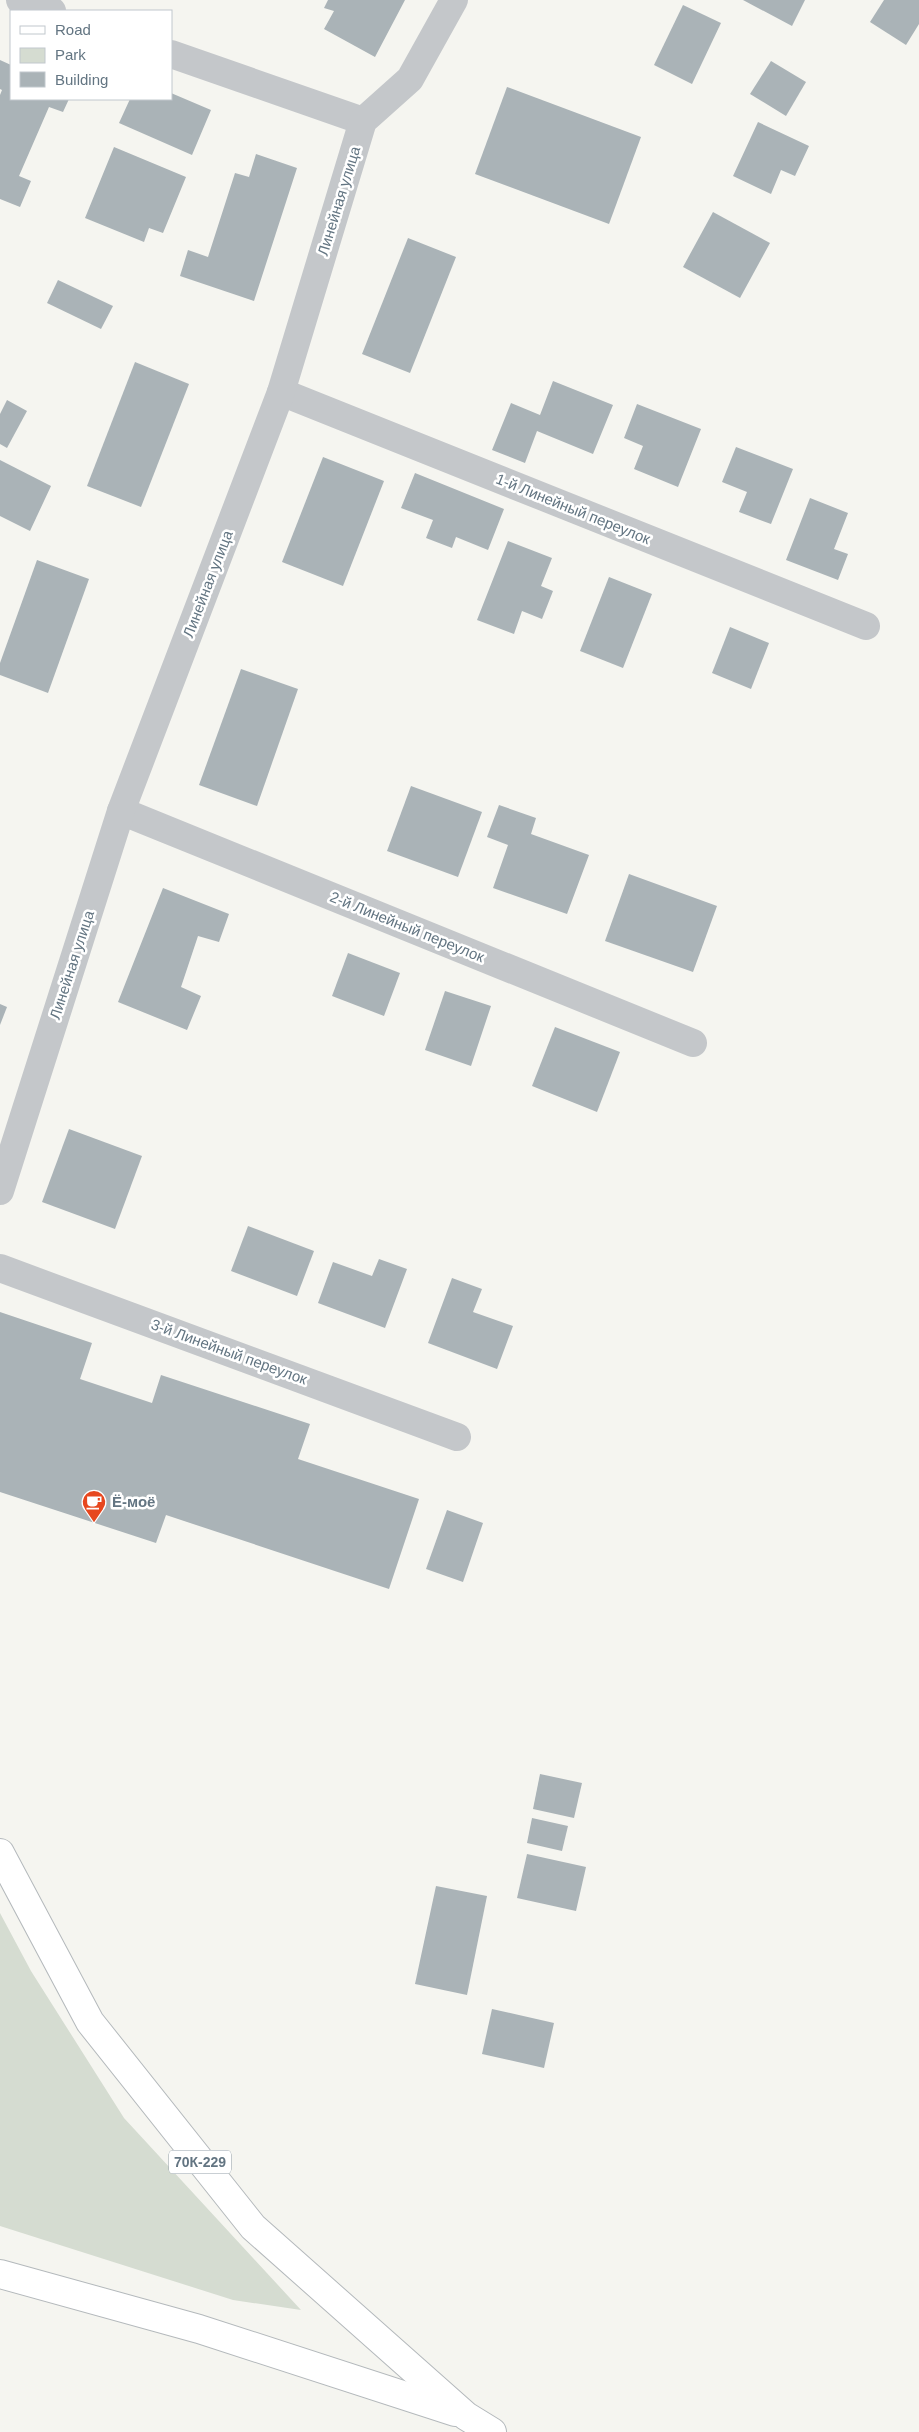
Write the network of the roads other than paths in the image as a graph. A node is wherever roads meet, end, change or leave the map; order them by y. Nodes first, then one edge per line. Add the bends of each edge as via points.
1 (20, 0) edge
2 (454, 0) edge
3 (49, 10) edge
4 (172, 54) edge
5 (363, 122) junction
6 (281, 392) junction
7 (866, 626) dead end
8 (121, 811) junction
9 (693, 1043) dead end
10 (0, 1191) edge
11 (0, 1268) edge
12 (457, 1437) dead end
13 (0, 1853) edge
14 (0, 2274) edge
15 (466, 2416) junction
16 (492, 2432) edge

1 - 3 street
2 - 5 street via 410,79
4 - 5 street
5 - 6 street, Линейная улица
6 - 7 street, 1-й Линейный переулок
6 - 8 street, Линейная улица
8 - 9 street, 2-й Линейный переулок
8 - 10 street, Линейная улица
11 - 12 street, 3-й Линейный переулок
13 - 15 main road, 70К-229 via 90,2022 247,2219
14 - 15 main road, 70К-229 via 199,2329
15 - 16 main road, 70К-229

